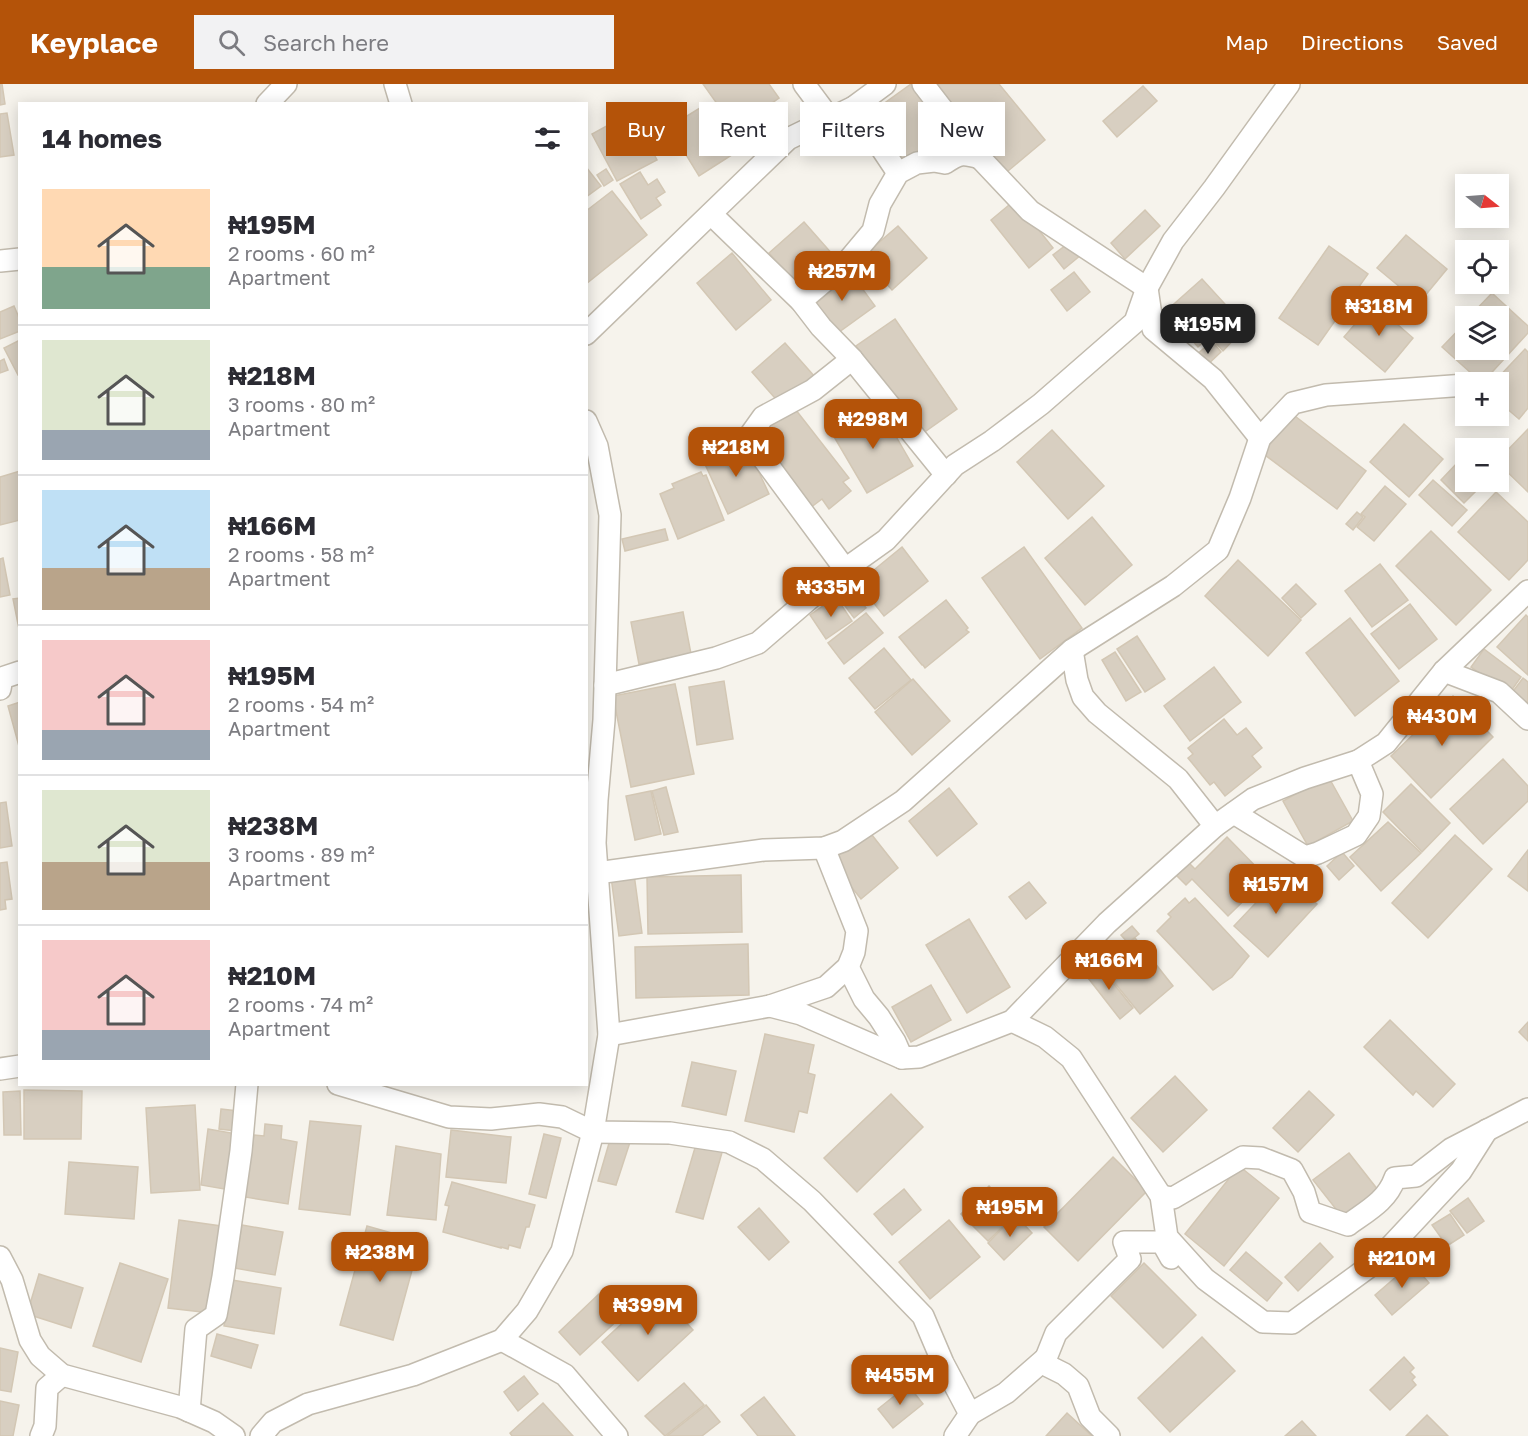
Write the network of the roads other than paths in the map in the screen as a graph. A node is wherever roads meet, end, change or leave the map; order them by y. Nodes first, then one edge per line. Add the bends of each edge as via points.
1 (286, 84) edge
2 (394, 84) edge
3 (804, 84) edge
4 (885, 84) edge
5 (923, 84) edge
6 (1289, 84) edge
7 (269, 102) edge
8 (399, 102) edge
9 (817, 102) edge
10 (860, 102) edge
11 (800, 133) edge
12 (887, 156) edge
13 (980, 158) junction
14 (898, 173) junction
15 (711, 214) junction
16 (18, 259) edge
17 (0, 261) edge
18 (1147, 288) junction
19 (801, 301) junction
20 (1144, 326) junction
21 (588, 332) edge
22 (852, 359) junction
23 (1455, 386) edge
24 (588, 430) edge
25 (1260, 438) junction
26 (592, 449) edge
27 (946, 475) junction
28 (845, 569) junction
29 (1528, 591) edge
30 (1072, 650) junction
31 (1444, 671) junction
32 (18, 673) edge
33 (605, 685) junction
34 (0, 688) edge
35 (595, 718) edge
36 (1528, 719) edge
37 (1358, 761) junction
38 (592, 800) edge
39 (1234, 813) junction
40 (1215, 826) junction
41 (824, 848) junction
42 (597, 873) junction
43 (848, 967) junction
44 (770, 1006) junction
45 (1012, 1021) junction
46 (609, 1035) junction
47 (902, 1058) junction
48 (18, 1066) edge
49 (0, 1069) edge
50 (247, 1086) edge
51 (345, 1086) edge
52 (1528, 1109) edge
53 (1487, 1130) junction
54 (593, 1132) junction
55 (1161, 1196) junction
56 (0, 1257) edge
57 (1205, 1279) junction
58 (502, 1340) junction
59 (1046, 1358) junction
60 (62, 1375) junction
61 (189, 1411) junction
62 (970, 1414) junction
63 (41, 1436) edge
64 (234, 1436) edge
65 (261, 1436) edge
66 (617, 1436) edge
67 (955, 1436) edge
68 (1109, 1436) edge

1 - 7 street
2 - 8 street
3 - 9 street
4 - 10 street
5 - 13 street
6 - 18 street via 1173,241
11 - 15 street via 788,139
12 - 14 street
13 - 14 street via 964,154 945,163 917,164
13 - 18 street via 1030,212
14 - 19 street via 880,204 873,231 847,262
15 - 19 street
15 - 21 street
16 - 17 street
18 - 20 street
19 - 22 street
20 - 25 street via 1213,379
20 - 27 street
22 - 27 street
22 - 28 street via 813,390 763,417 748,438
23 - 25 street via 1326,395 1293,403
24 - 26 street
25 - 30 street via 1218,550 1173,586
26 - 33 street via 610,515
27 - 28 street via 885,540
28 - 33 street via 758,643 716,658
29 - 31 street
30 - 40 street via 1083,697 1178,779
30 - 41 street via 903,801 843,841
31 - 36 street via 1499,692
31 - 37 street via 1386,742
32 - 34 street via 2,678
33 - 35 street
35 - 38 street
37 - 39 street via 1253,799
37 - 39 street via 1372,794 1369,816 1356,835 1318,853 1305,857
38 - 42 street
39 - 40 street
40 - 45 street via 1107,923
41 - 42 street via 764,850
41 - 43 street via 857,932
42 - 46 street
43 - 44 street via 826,987
43 - 47 street
44 - 46 street
44 - 47 street via 801,1014
45 - 47 street via 919,1057
45 - 55 street via 1045,1037 1071,1058
46 - 54 street
48 - 49 street
50 - 61 street via 223,1277 216,1315 196,1329
51 - 54 street via 449,1117 491,1119 539,1114 562,1117
52 - 53 street
53 - 55 street via 1451,1149 1416,1176 1395,1178 1382,1201 1348,1225 1310,1212 1292,1170 1261,1158 1243,1157 1173,1198
53 - 57 street via 1461,1171 1377,1261 1292,1323 1263,1322
54 - 58 street via 562,1251 527,1311
54 - 62 street via 670,1133 729,1142 763,1159 812,1201 923,1316
55 - 57 street via 1167,1237
56 - 60 street via 12,1280 30,1340 40,1356
57 - 59 street via 1169,1257 1162,1242 1124,1242 1130,1259 1056,1334
58 - 65 street via 413,1375 308,1404 273,1422
58 - 66 street via 565,1375
59 - 62 street via 1006,1393
59 - 68 street via 1048,1366 1078,1386 1090,1417
60 - 61 street
60 - 63 street via 47,1388
61 - 64 street
62 - 67 street

